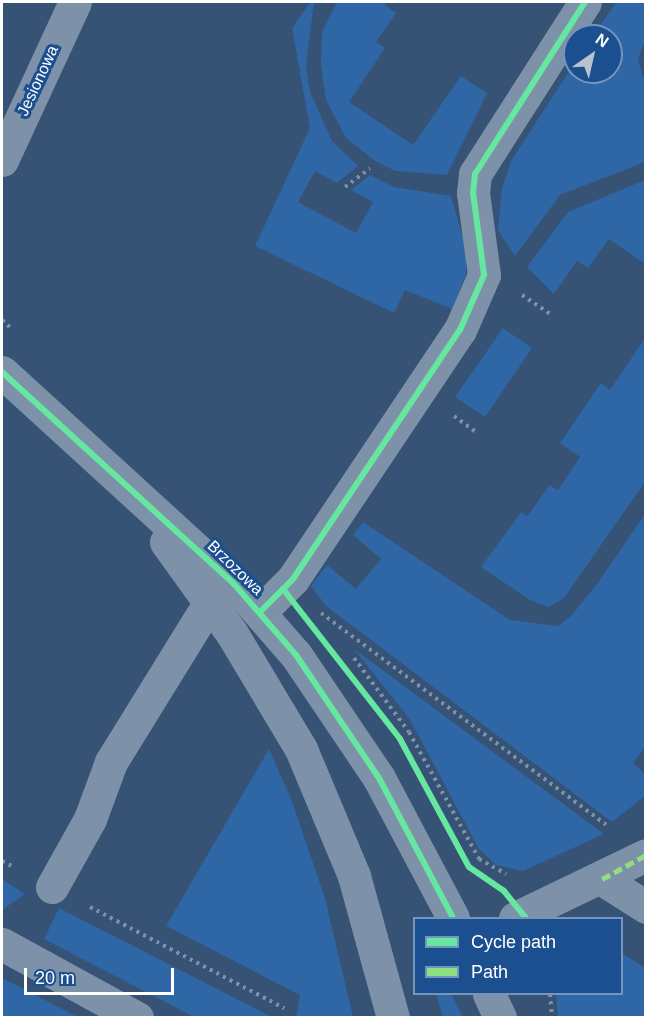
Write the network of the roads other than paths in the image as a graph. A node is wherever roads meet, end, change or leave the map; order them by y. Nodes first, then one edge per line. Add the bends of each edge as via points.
1 (75, 2) edge
2 (585, 2) edge
3 (2, 160) edge
4 (2, 372) edge
5 (104, 467) junction
6 (210, 602) junction
7 (260, 612) junction
8 (645, 855) edge
9 (602, 879) junction
10 (52, 887) road end
11 (645, 907) edge
12 (528, 911) edge
13 (452, 917) edge
14 (2, 944) edge
15 (490, 995) edge
16 (138, 1017) edge
17 (393, 1017) edge
18 (500, 1017) edge

1 - 3 street, Jesionowa
2 - 7 street via 475,174 473,194 484,275 459,330 293,579
4 - 5 street, Brzozowa
5 - 6 street, Brzozowa
5 - 7 street, Brzozowa
6 - 10 street via 111,762 90,819
6 - 17 street, Brzozowa via 301,749 354,876
7 - 13 street, Brzozowa via 296,655 379,778
8 - 9 street
9 - 11 street
9 - 12 street
14 - 16 street
15 - 18 street

